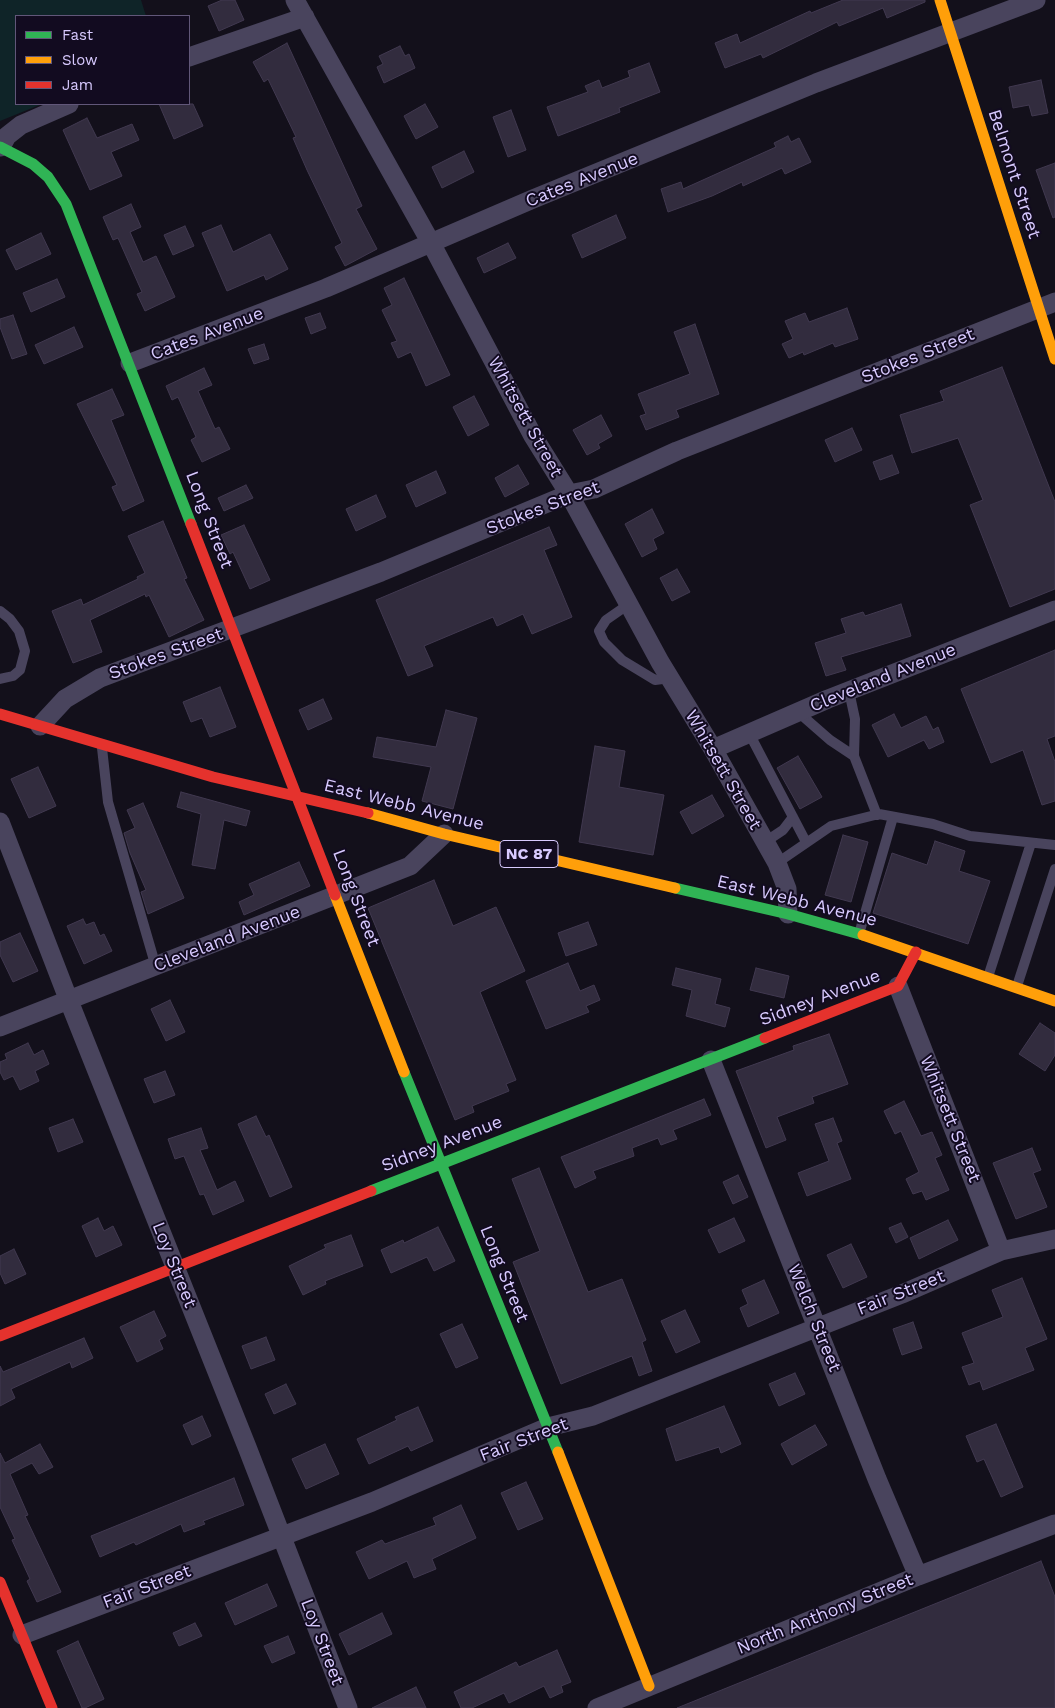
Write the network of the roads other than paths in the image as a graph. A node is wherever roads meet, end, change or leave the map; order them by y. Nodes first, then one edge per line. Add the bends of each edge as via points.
1 (295, 0) edge
2 (940, 0) edge
3 (1036, 0) edge
4 (305, 17) junction
5 (951, 33) junction
6 (190, 57) edge
7 (68, 105) edge
8 (0, 147) edge
9 (431, 243) junction
10 (1046, 306) edge
11 (1055, 358) edge
12 (130, 363) junction
13 (568, 494) junction
14 (629, 604) junction
15 (1055, 610) edge
16 (0, 611) edge
17 (232, 629) junction
18 (670, 678) junction
19 (0, 679) edge
20 (849, 691) junction
21 (798, 712) junction
22 (0, 714) edge
23 (40, 726) junction
24 (749, 733) junction
25 (102, 744) junction
26 (712, 749) junction
27 (854, 756) junction
28 (298, 797) junction
29 (877, 814) junction
30 (793, 817) junction
31 (893, 817) junction
32 (0, 822) edge
33 (444, 834) junction
34 (765, 842) junction
35 (806, 842) junction
36 (1030, 843) junction
37 (1055, 845) edge
38 (777, 863) junction
39 (1055, 869) edge
40 (336, 896) junction
41 (788, 914) junction
42 (859, 934) junction
43 (916, 952) junction
44 (156, 967) junction
45 (988, 977) junction
46 (898, 986) junction
47 (1016, 986) junction
48 (69, 1001) junction
49 (1055, 1001) edge
50 (0, 1028) edge
51 (711, 1060) junction
52 (440, 1164) junction
53 (1055, 1239) edge
54 (1001, 1251) junction
55 (174, 1267) junction
56 (817, 1326) junction
57 (0, 1336) edge
58 (548, 1427) junction
59 (1055, 1524) edge
60 (281, 1535) junction
61 (918, 1576) junction
62 (0, 1582) edge
63 (22, 1635) junction
64 (649, 1686) junction
65 (52, 1708) edge
66 (348, 1708) edge
67 (597, 1708) edge

1 - 4 street, Whitsett Street
2 - 5 main road, Belmont Street
3 - 5 street, Cates Avenue
4 - 6 street
4 - 9 street, Whitsett Street
5 - 9 street, Cates Avenue via 816,83
5 - 10 main road, Belmont Street
7 - 8 street via 20,125
8 - 12 main road, Long Street via 33,164 55,186 66,204
9 - 12 street, Cates Avenue via 326,288
9 - 13 street, Whitsett Street via 533,436
10 - 11 main road, Belmont Street
10 - 13 street, Stokes Street via 677,451 594,489
12 - 17 main road, Long Street
13 - 14 street, Whitsett Street
13 - 17 street, Stokes Street via 381,572
14 - 18 street, Whitsett Street
14 - 18 lane via 606,620 599,631 604,642 622,660 655,680
15 - 20 street, Cleveland Avenue
16 - 19 lane via 19,631 25,651 20,670 14,676
17 - 23 street, Stokes Street via 100,678 65,699
17 - 28 main road, Long Street
18 - 26 street, Whitsett Street
20 - 21 street, Cleveland Avenue
20 - 27 lane via 855,719
21 - 24 street, Cleveland Avenue
21 - 27 lane
22 - 23 main road, East Webb Avenue / NC 87
23 - 25 main road, East Webb Avenue / NC 87
24 - 26 street, Cleveland Avenue
24 - 30 lane
25 - 28 main road, East Webb Avenue / NC 87
25 - 44 lane via 108,802
26 - 34 street, Whitsett Street
27 - 29 lane
28 - 33 main road, East Webb Avenue / NC 87
28 - 40 main road, Long Street
29 - 31 lane
29 - 35 lane via 830,826
30 - 34 lane via 783,830
30 - 35 lane
31 - 36 lane via 933,824 970,836
31 - 42 lane
32 - 48 street, Loy Street
33 - 40 street, Cleveland Avenue via 410,866
33 - 41 main road, East Webb Avenue / NC 87
34 - 38 street, Whitsett Street
35 - 38 lane
36 - 37 lane
36 - 45 lane
38 - 41 street, Whitsett Street via 787,889
39 - 47 lane
40 - 44 street, Cleveland Avenue
40 - 52 main road, Long Street
41 - 42 main road, East Webb Avenue / NC 87
42 - 43 main road, East Webb Avenue / NC 87
43 - 45 main road, East Webb Avenue / NC 87
43 - 46 main road
44 - 48 street, Cleveland Avenue
45 - 47 main road, East Webb Avenue / NC 87
46 - 51 main road, Sidney Avenue
46 - 54 street, Whitsett Street
47 - 49 main road, East Webb Avenue / NC 87
48 - 50 street, Cleveland Avenue
48 - 55 street, Loy Street
51 - 52 main road, Sidney Avenue
51 - 56 street, Welch Street
52 - 55 main road, Sidney Avenue
52 - 58 main road, Long Street
53 - 54 street, Fair Street
54 - 56 street, Fair Street
55 - 57 main road, Sidney Avenue
55 - 60 street, Loy Street
56 - 58 street, Fair Street via 593,1416
56 - 61 street, Welch Street
58 - 60 street, Fair Street via 372,1502
58 - 64 main road, Long Street
59 - 61 street, North Anthony Street
60 - 63 street, Fair Street
60 - 66 street, Loy Street
61 - 64 street, North Anthony Street
62 - 63 main road
63 - 65 main road
64 - 67 street, North Anthony Street

